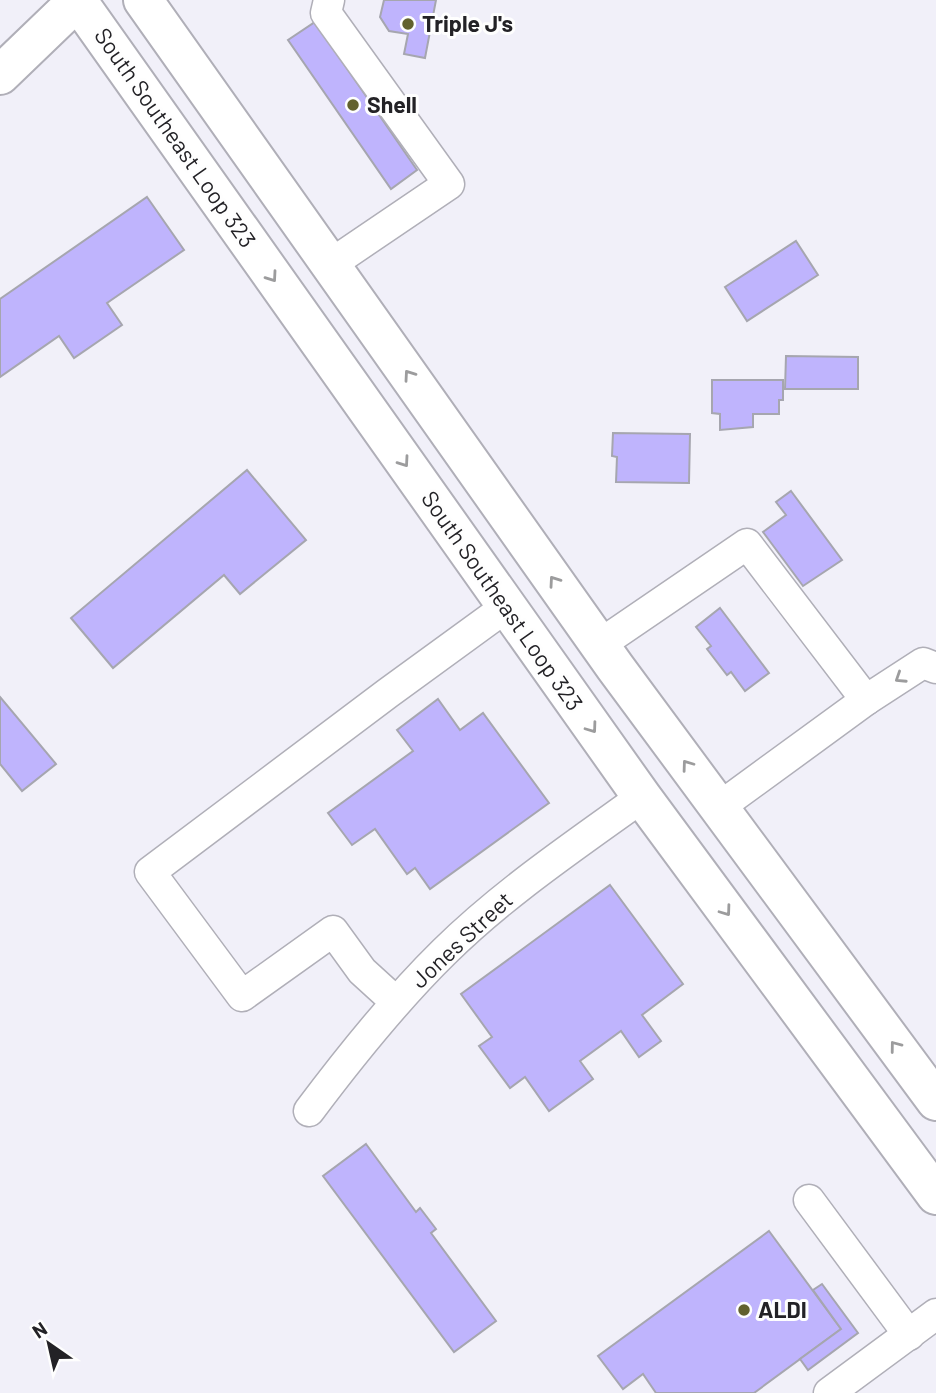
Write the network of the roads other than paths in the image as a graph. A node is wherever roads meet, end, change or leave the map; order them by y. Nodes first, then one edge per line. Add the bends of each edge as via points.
1 (77, 0) edge
2 (143, 0) edge
3 (328, 0) edge
4 (0, 75) edge
5 (331, 264) junction
6 (506, 607) junction
7 (599, 645) junction
8 (936, 668) edge
9 (866, 700) junction
10 (642, 797) junction
11 (718, 808) junction
12 (397, 1002) junction
13 (936, 1101) edge
14 (309, 1111) dead end
15 (936, 1195) edge
16 (809, 1200) dead end
17 (936, 1314) edge
18 (909, 1335) junction
19 (829, 1393) edge

1 - 4 main road
1 -> 6 main road, South Southeast Loop 323
2 - 5 main road
3 - 5 street via 326,13 449,184
7 -> 5 main road
6 -> 10 main road, South Southeast Loop 323
6 - 12 street via 150,872 242,996 332,931 362,971
7 - 9 street via 747,544
11 -> 7 main road
8 -> 9 street via 923,663
9 - 11 street
10 - 12 street, Jones Street via 502,901
10 -> 15 main road, South Southeast Loop 323
13 -> 11 main road
12 - 14 street, Jones Street
16 - 18 street
17 - 18 street
18 - 19 street

